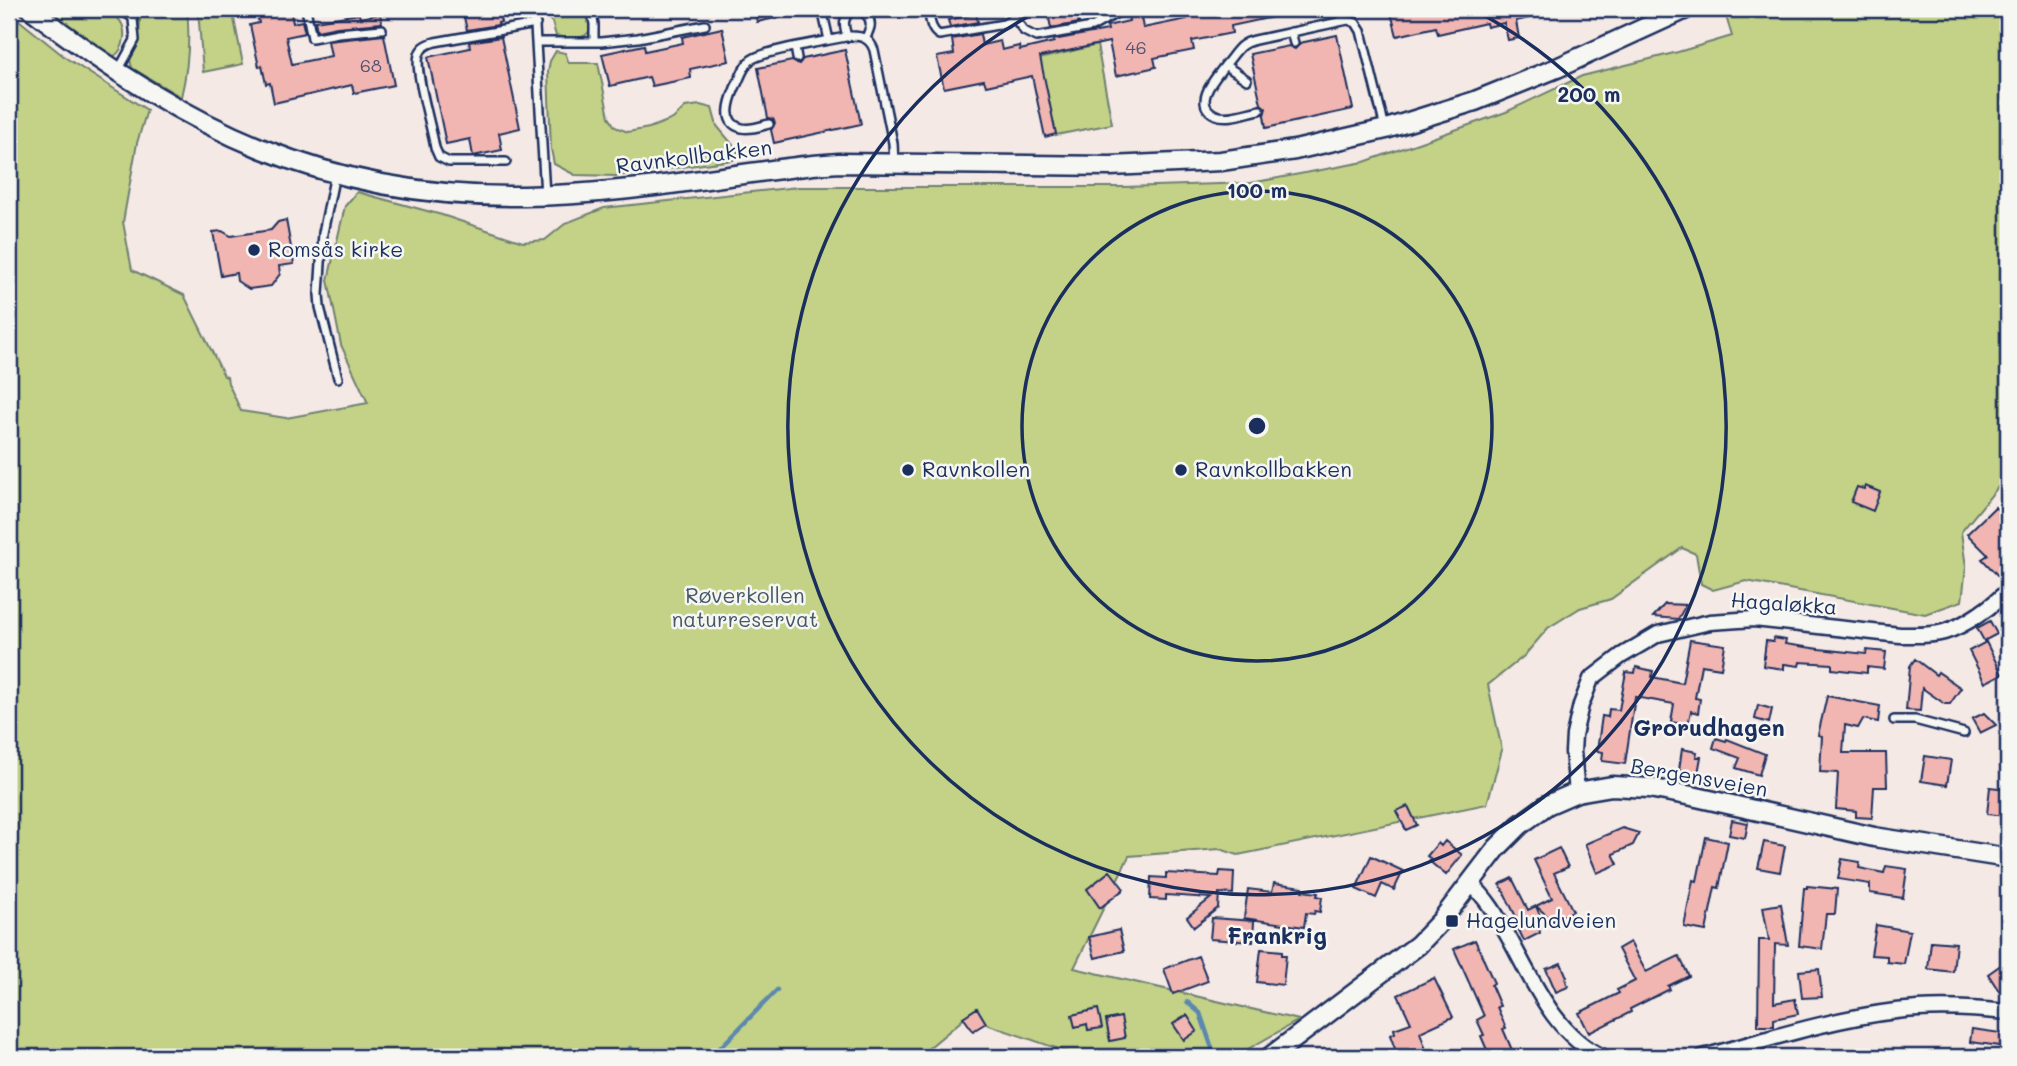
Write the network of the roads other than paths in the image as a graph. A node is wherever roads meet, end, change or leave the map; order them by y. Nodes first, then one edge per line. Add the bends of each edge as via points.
1 (31, 9) edge
2 (119, 9) edge
3 (306, 9) edge
4 (534, 9) edge
5 (591, 9) edge
6 (822, 9) edge
7 (928, 9) edge
8 (1008, 9) edge
9 (1105, 9) edge
10 (1124, 9) edge
11 (1340, 9) edge
12 (1686, 9) edge
13 (132, 13) edge
14 (1014, 19) junction
15 (1107, 19) junction
16 (1343, 21) junction
17 (536, 24) junction
18 (705, 25) dead end
19 (382, 29) dead end
20 (1291, 32) junction
21 (847, 37) junction
22 (866, 38) junction
23 (828, 40) junction
24 (594, 41) junction
25 (537, 42) junction
26 (1294, 43) dead end
27 (795, 47) junction
28 (797, 58) dead end
29 (1225, 65) junction
30 (118, 72) junction
31 (1247, 80) dead end
32 (1260, 110) dead end
33 (769, 124) dead end
34 (1386, 129) junction
35 (506, 162) dead end
36 (894, 164) junction
37 (335, 174) junction
38 (545, 195) junction
39 (338, 378) dead end
40 (2008, 590) edge
41 (1894, 720) dead end
42 (1964, 733) dead end
43 (1577, 792) junction
44 (2008, 858) edge
45 (1470, 883) junction
46 (2008, 1012) edge
47 (1270, 1057) edge
48 (1603, 1057) edge
49 (1703, 1057) edge

1 - 30 street, Ravnkollbakken
2 - 13 lane
3 - 19 lane via 312,38
4 - 17 lane
5 - 24 lane
6 - 23 lane
7 - 14 lane via 932,28 939,35
8 - 14 lane
9 - 15 lane
10 - 15 lane
11 - 16 lane
12 - 34 street, Ravnkollbakken via 1522,83
13 - 30 lane via 135,40
14 - 15 lane via 1027,34 1040,37 1092,27
16 - 20 lane
16 - 34 lane via 1354,21 1361,31
17 - 25 lane
17 - 35 lane via 435,42 422,48 418,57 439,156 450,162
18 - 24 lane
20 - 26 lane
20 - 29 lane via 1246,43
21 - 22 lane
21 - 22 lane via 844,21 859,10 870,22
21 - 23 lane
22 - 36 lane via 874,50
23 - 27 lane
24 - 25 lane
25 - 38 lane
27 - 28 lane
27 - 33 lane via 750,61 729,103 729,117 738,127
29 - 31 lane
29 - 32 lane via 1206,91 1209,108 1224,116
30 - 37 street, Ravnkollbakken via 197,120 270,153
34 - 36 street, Ravnkollbakken via 1295,150 1208,162
36 - 38 street, Ravnkollbakken via 813,165
37 - 38 street, Ravnkollbakken via 423,191
37 - 39 lane via 323,233 319,294
40 - 43 street, Hagaløkka via 1982,613 1946,632 1900,635 1754,619 1710,622 1658,634 1591,679 1574,735
41 - 42 lane via 1915,720
43 - 44 street, Bergensveien via 1612,786 1649,789 1874,837
43 - 45 street, Bergensveien via 1547,805 1520,825
45 - 47 street, Bergensveien via 1418,945
45 - 48 street via 1489,903 1564,1027
46 - 49 street via 1966,1008 1896,1011 1813,1027

